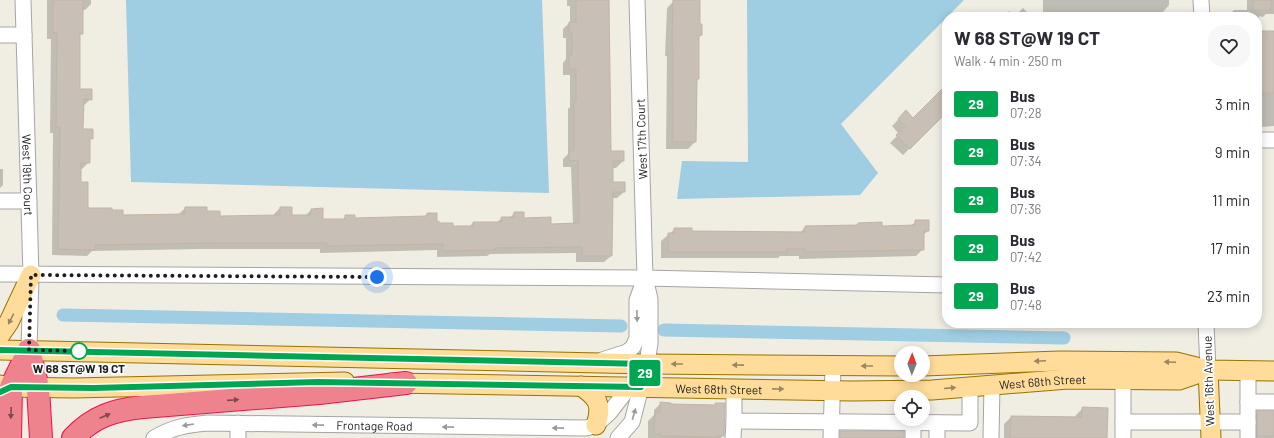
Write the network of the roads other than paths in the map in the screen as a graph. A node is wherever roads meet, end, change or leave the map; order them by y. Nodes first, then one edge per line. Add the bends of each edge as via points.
1 (23, 0) edge
2 (637, 0) edge
3 (1201, 0) edge
4 (1202, 12) edge
5 (0, 35) edge
6 (24, 35) junction
7 (1262, 140) edge
8 (1274, 140) edge
9 (0, 200) edge
10 (29, 201) junction
11 (0, 274) edge
12 (31, 275) junction
13 (646, 278) junction
14 (942, 285) edge
15 (1206, 328) edge
16 (0, 336) edge
17 (0, 350) edge
18 (29, 350) junction
19 (593, 363) junction
20 (647, 364) junction
21 (833, 366) junction
22 (894, 366) edge
23 (930, 366) edge
24 (1208, 370) junction
25 (1248, 371) junction
26 (1274, 371) edge
27 (1123, 379) junction
28 (406, 383) junction
29 (992, 385) junction
30 (581, 386) junction
31 (635, 387) junction
32 (970, 387) junction
33 (4, 388) edge
34 (38, 388) junction
35 (734, 389) junction
36 (832, 390) junction
37 (930, 391) edge
38 (894, 392) edge
39 (1248, 402) junction
40 (1274, 402) edge
41 (894, 420) edge
42 (734, 421) junction
43 (832, 422) junction
44 (930, 422) edge
45 (1123, 422) junction
46 (1248, 422) junction
47 (937, 423) junction
48 (596, 425) junction
49 (913, 426) edge
50 (487, 427) junction
51 (1210, 430) edge
52 (238, 431) edge
53 (10, 438) edge
54 (41, 438) edge
55 (73, 438) edge
56 (154, 438) edge
57 (467, 438) edge
58 (618, 438) edge
59 (733, 438) edge
60 (831, 438) edge
61 (913, 438) edge
62 (937, 438) edge
63 (991, 438) edge
64 (1123, 438) edge
65 (1248, 438) edge

1 - 6 street, West 19th Court
2 - 13 street, West 17th Court
3 - 4 street
5 - 6 street
6 - 10 street, West 19th Court
7 - 8 street
9 - 10 street
10 - 12 street, West 19th Court
11 - 12 street
12 - 13 street
12 -> 16 main road
12 - 18 street, West 19th Court
13 - 14 street
13 -> 19 street, West 17th Court via 637,300 637,338 634,347 627,352
13 - 20 street, West 17th Court via 650,299 650,343
15 - 24 street, West 16th Avenue
17 - 18 main road, West 68th Street
18 - 19 main road, West 68th Street
18 - 33 highway
18 - 34 highway
19 - 20 main road, West 68th Street
21 -> 20 main road, West 68th Street
20 - 31 street, West 17th Court
22 -> 21 main road, West 68th Street
21 - 36 street
24 -> 23 main road, West 68th Street via 1176,362 1060,361
24 - 25 main road, West 68th Street
24 - 27 main road, West 68th Street via 1178,380
24 - 51 main road, West 16th Avenue
25 - 26 main road, West 68th Street
25 - 39 street
27 - 29 main road, West 68th Street
27 - 45 street
28 - 30 main road, West 68th Street
28 - 34 main road, West 68th Street via 318,382
55 -> 28 highway via 100,418 119,410
29 - 32 main road, West 68th Street
29 - 63 street
30 - 31 main road, West 68th Street
30 - 48 main road via 598,401
31 - 35 main road, West 68th Street
31 - 48 street
58 -> 31 street, West 17th Court via 632,422
37 -> 32 main road, West 68th Street
32 - 47 street via 970,423
33 - 34 main road, West 68th Street
33 -> 53 highway
34 - 54 highway
35 -> 36 main road, West 68th Street
35 - 42 street
36 - 38 main road, West 68th Street
36 - 43 street
39 - 40 street
39 - 46 street
41 - 43 street
42 - 43 street
42 - 59 street
43 - 60 street
44 - 47 street
45 - 51 street
45 - 64 street
46 - 51 street
46 - 65 street
47 - 62 street
48 -> 50 street, Frontage Road via 578,429
49 - 61 street
50 -> 52 street, Frontage Road
50 - 57 street
52 -> 56 street, Frontage Road via 208,423 167,430

